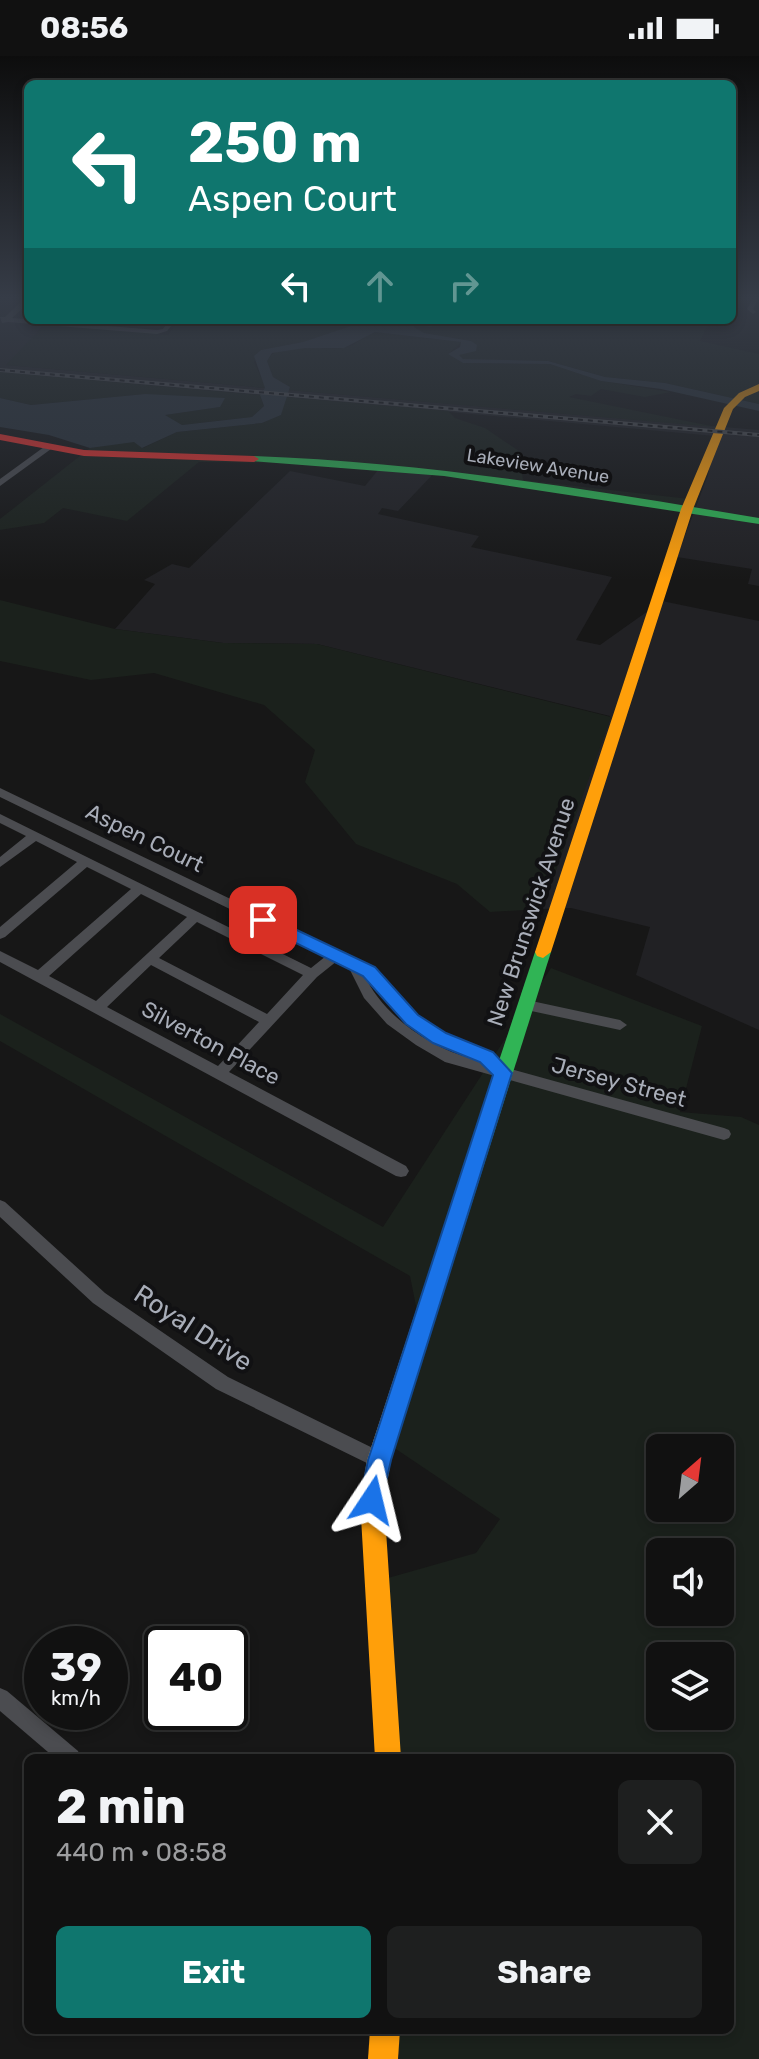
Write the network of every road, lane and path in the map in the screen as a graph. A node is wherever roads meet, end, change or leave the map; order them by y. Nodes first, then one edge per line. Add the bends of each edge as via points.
1 (744, 397) edge
2 (0, 437) edge
3 (47, 449) junction
4 (0, 483) edge
5 (687, 509) junction
6 (759, 521) edge
7 (1, 794) edge
8 (0, 818) edge
9 (35, 835) junction
10 (86, 861) junction
11 (0, 863) edge
12 (139, 888) junction
13 (196, 916) junction
14 (0, 934) edge
15 (335, 955) junction
16 (0, 956) edge
17 (150, 959) junction
18 (312, 974) junction
19 (39, 977) junction
20 (527, 1005) junction
21 (97, 1008) junction
22 (269, 1021) junction
23 (620, 1025) dead end
24 (221, 1072) junction
25 (503, 1073) junction
26 (724, 1134) dead end
27 (401, 1171) dead end
28 (0, 1207) edge
29 (379, 1460) junction
30 (0, 1698) edge
31 (66, 1754) edge
32 (388, 1754) edge
33 (385, 2034) edge
34 (383, 2059) edge

1 - 5 street, New Brunswick Avenue
2 - 3 street, Lakeview Avenue
3 - 4 street
3 - 5 street, Lakeview Avenue via 394,467
5 - 6 street, Lakeview Avenue
5 - 20 street, New Brunswick Avenue
7 - 15 street, Aspen Court
8 - 9 street
9 - 10 street
9 - 11 street
10 - 12 street
10 - 14 street
12 - 13 street
12 - 19 street
13 - 17 street
13 - 18 street
15 - 18 street
15 - 25 street, Aspen Court via 354,965 393,1019 426,1046
16 - 19 street, Silverton Place
17 - 21 street
17 - 22 street
18 - 22 street
19 - 21 street, Silverton Place
20 - 23 street
20 - 25 street, New Brunswick Avenue
21 - 24 street, Silverton Place
22 - 24 street
24 - 27 street, Silverton Place
25 - 26 street, Jersey Street
25 - 29 street, New Brunswick Avenue
28 - 29 street, Royal Drive via 99,1298 222,1383
29 - 32 street, New Brunswick Avenue via 372,1500
30 - 31 street
33 - 34 street

